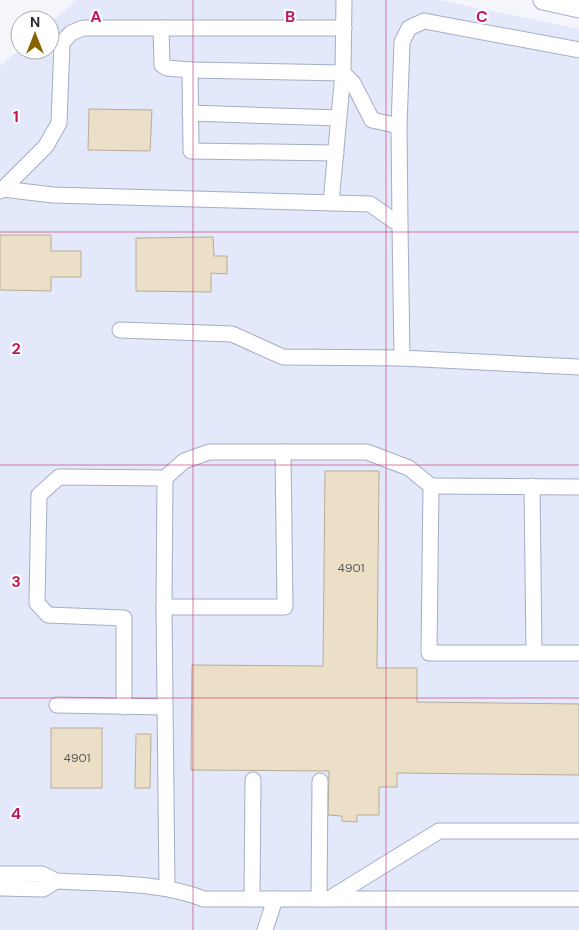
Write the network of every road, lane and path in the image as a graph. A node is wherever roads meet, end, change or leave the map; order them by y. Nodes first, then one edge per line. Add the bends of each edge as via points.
1 (344, 0) edge
2 (543, 0) edge
3 (579, 8) edge
4 (161, 28) junction
5 (344, 28) junction
6 (579, 50) edge
7 (190, 70) junction
8 (343, 73) junction
9 (190, 113) junction
10 (339, 118) junction
11 (399, 126) junction
12 (336, 154) junction
13 (1, 190) edge
14 (331, 203) junction
15 (400, 225) junction
16 (120, 330) dead end
17 (402, 358) junction
18 (579, 367) edge
19 (284, 452) junction
20 (165, 478) junction
21 (432, 486) junction
22 (532, 486) junction
23 (579, 487) edge
24 (164, 607) junction
25 (534, 653) junction
26 (579, 653) edge
27 (57, 705) dead end
28 (124, 707) junction
29 (164, 707) junction
30 (253, 780) dead end
31 (320, 781) dead end
32 (579, 831) edge
33 (0, 874) edge
34 (56, 881) junction
35 (0, 888) edge
36 (167, 888) junction
37 (252, 899) junction
38 (275, 899) junction
39 (324, 899) junction
40 (579, 899) edge
41 (265, 930) edge

1 - 5 lane
2 - 3 main road
4 - 5 lane
4 - 7 lane via 162,65
4 - 13 lane via 83,28 71,33 62,43 59,123 46,146
5 - 8 lane
6 - 11 lane via 424,20 410,28 402,42
7 - 8 lane
7 - 9 lane
8 - 10 lane
8 - 11 lane via 353,82 372,120
9 - 10 lane
9 - 12 lane via 191,151
10 - 12 lane
11 - 15 lane
12 - 14 lane
13 - 14 lane via 53,195
14 - 15 lane via 370,204
15 - 17 lane
16 - 17 lane via 232,334 283,357
17 - 18 lane
19 - 20 lane via 210,452 184,461
19 - 21 lane via 367,452 409,468
19 - 24 lane via 284,607
20 - 24 lane
20 - 28 lane via 59,477 39,495 37,603 48,615 124,618
21 - 22 lane
21 - 25 lane via 429,652
22 - 23 lane
22 - 25 lane
24 - 29 lane
25 - 26 lane
27 - 28 lane
28 - 29 lane
29 - 36 lane
30 - 37 lane
31 - 39 lane
32 - 39 lane via 439,831
33 - 34 lane via 42,874
34 - 35 lane via 43,889
34 - 36 lane
36 - 37 lane via 204,899
37 - 38 lane
38 - 39 lane
38 - 41 lane
39 - 40 lane

